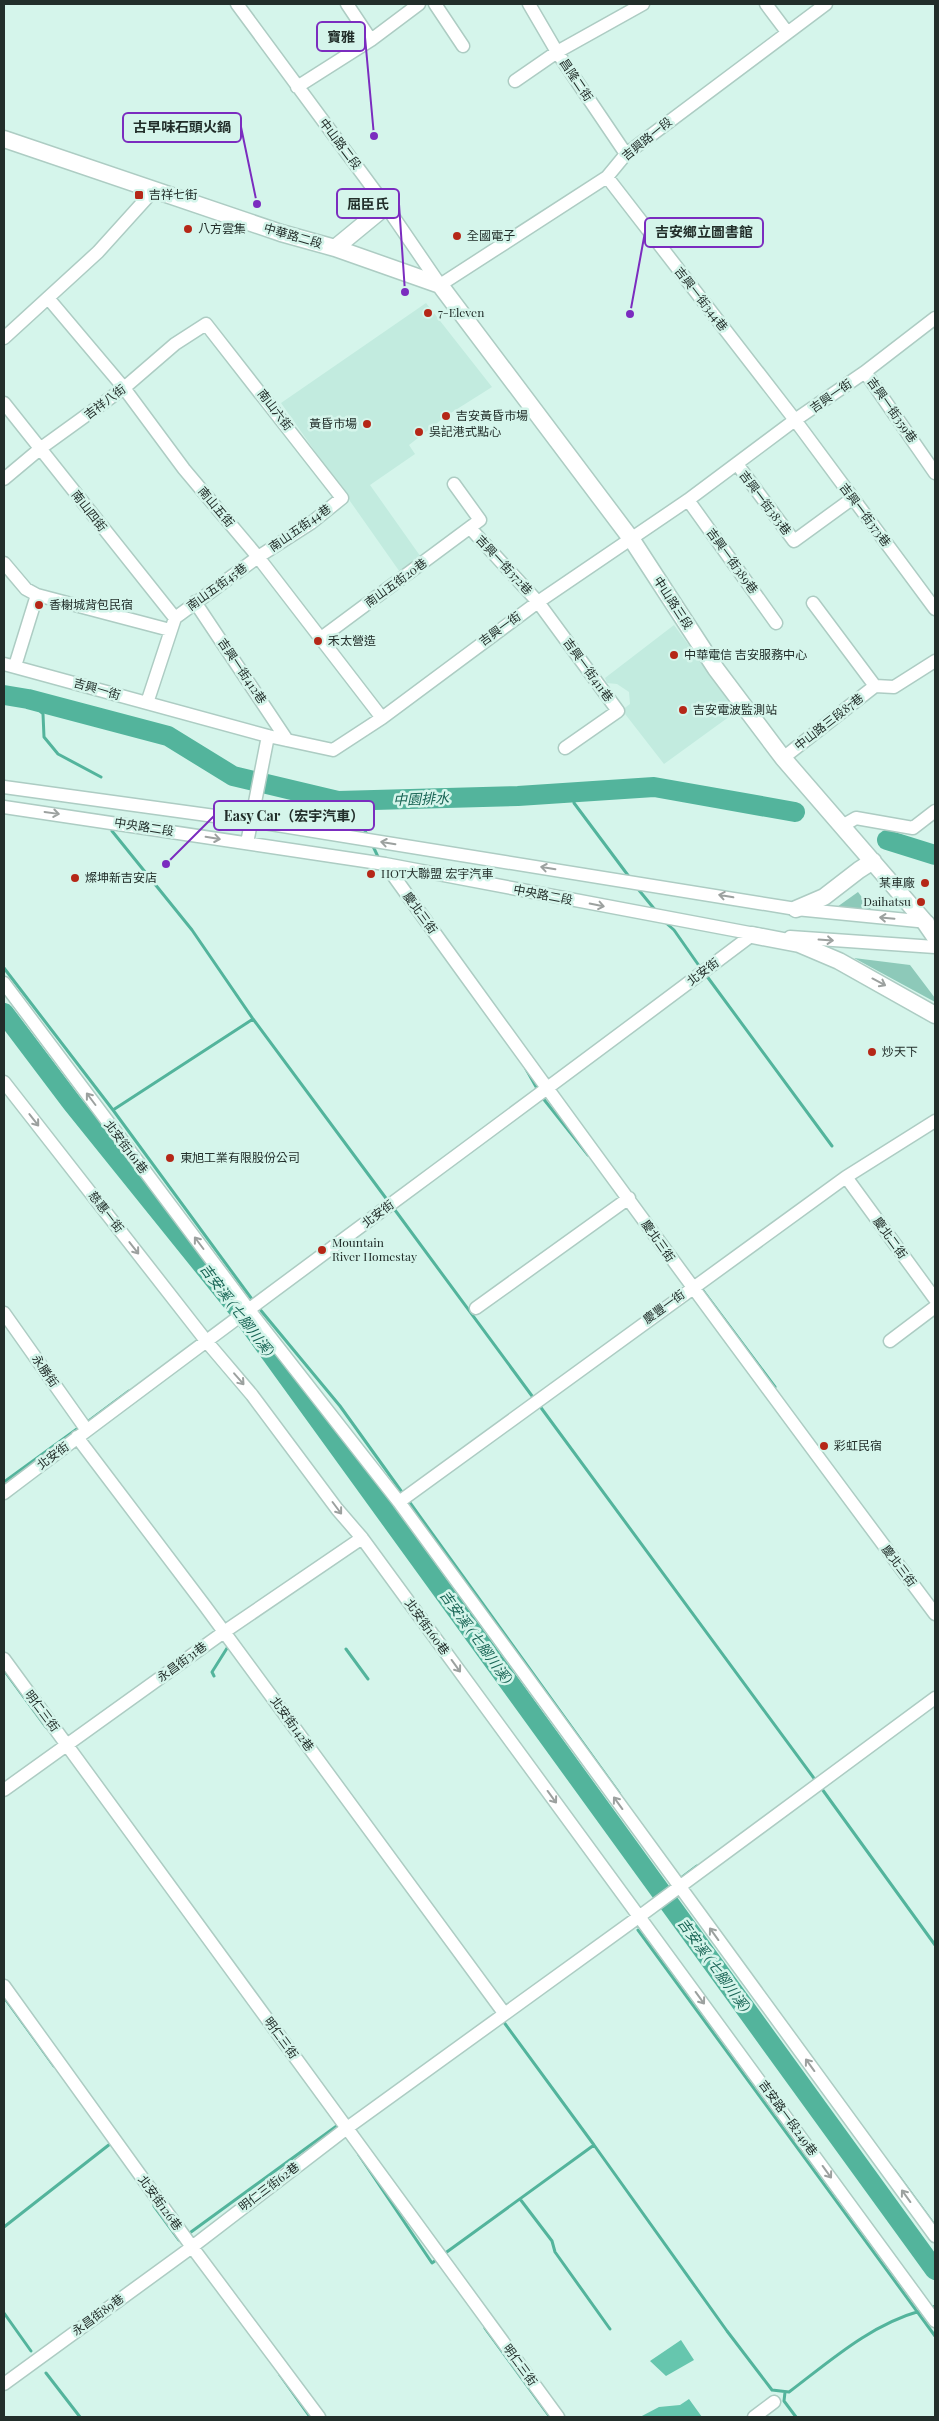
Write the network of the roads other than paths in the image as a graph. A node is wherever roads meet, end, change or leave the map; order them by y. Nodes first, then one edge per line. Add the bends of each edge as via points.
1 (237, 4) edge
2 (348, 4) edge
3 (419, 4) edge
4 (435, 4) edge
5 (529, 4) edge
6 (643, 4) edge
7 (766, 4) edge
8 (826, 4) edge
9 (786, 32) junction
10 (371, 40) junction
11 (463, 46) dead end
12 (557, 52) junction
13 (514, 81) dead end
14 (297, 87) junction
15 (4, 139) edge
16 (626, 154) junction
17 (607, 177) junction
18 (154, 190) junction
19 (386, 206) junction
20 (335, 248) junction
21 (440, 285) junction
22 (48, 298) junction
23 (935, 318) edge
24 (206, 324) joint
25 (4, 338) edge
26 (865, 372) junction
27 (124, 388) junction
28 (4, 403) edge
29 (795, 420) junction
30 (41, 448) junction
31 (737, 464) junction
32 (935, 473) edge
33 (4, 479) edge
34 (454, 484) dead end
35 (342, 498) joint
36 (853, 498) junction
37 (688, 500) junction
38 (470, 528) junction
39 (632, 540) junction
40 (258, 557) junction
41 (4, 563) edge
42 (37, 595) junction
43 (196, 602) junction
44 (538, 602) junction
45 (813, 603) dead end
46 (935, 609) edge
47 (776, 622) dead end
48 (173, 624) junction
49 (321, 638) junction
50 (935, 661) edge
51 (9, 665) edge
52 (875, 686) junction
53 (147, 703) junction
54 (382, 718) junction
55 (268, 738) junction
56 (287, 740) junction
57 (565, 748) dead end
58 (783, 758) junction
59 (4, 787) edge
60 (4, 806) edge
61 (935, 811) edge
62 (251, 821) junction
63 (842, 826) junction
64 (247, 843) junction
65 (873, 861) junction
66 (385, 864) junction
67 (796, 909) junction
68 (930, 922) edge
69 (752, 934) junction
70 (935, 937) edge
71 (935, 947) edge
72 (4, 983) edge
73 (935, 1015) edge
74 (4, 1082) edge
75 (546, 1090) junction
76 (935, 1121) edge
77 (846, 1177) junction
78 (629, 1198) junction
79 (691, 1288) junction
80 (935, 1299) edge
81 (935, 1307) edge
82 (476, 1308) dead end
83 (4, 1313) edge
84 (244, 1314) junction
85 (212, 1339) junction
86 (890, 1341) dead end
87 (82, 1433) junction
88 (4, 1493) edge
89 (399, 1502) junction
90 (362, 1538) junction
91 (935, 1614) edge
92 (224, 1632) junction
93 (4, 1659) edge
94 (935, 1698) edge
95 (67, 1744) junction
96 (4, 1790) edge
97 (679, 1886) junction
98 (640, 1916) junction
99 (4, 1986) edge
100 (504, 2013) junction
101 (343, 2131) junction
102 (935, 2236) edge
103 (192, 2247) junction
104 (935, 2321) edge
105 (4, 2384) edge
106 (774, 2402) dead end
107 (319, 2417) edge
108 (558, 2417) edge
109 (754, 2417) edge

1 - 14 street, 中山路二段
2 - 10 street
3 - 10 street
4 - 11 street
5 - 12 street, 昌隆二街
6 - 12 street
7 - 9 street
8 - 9 street, 吉興路一段
9 - 16 street, 吉興路一段
10 - 14 street
12 - 13 street
12 - 16 street, 昌隆二街
14 - 19 street, 中山路二段
15 - 18 main road, 中華路二段
16 - 17 street, 吉興路一段
17 - 21 street, 吉興路一段
17 - 29 street, 吉興一街344巷
18 - 20 main road, 中華路二段
18 - 22 street via 98,252
19 - 20 main road
19 - 21 street, 中山路二段
20 - 21 main road, 中華路二段
21 - 39 main road, 中山路三段
22 - 25 street
22 - 27 street, 南山五街
23 - 26 street, 吉興一街
24 - 27 street, 吉祥八街 via 175,344
24 - 35 street, 南山六街
26 - 29 street, 吉興一街
26 - 32 street, 吉興一街359巷
27 - 30 street, 吉祥八街
27 - 40 street, 南山五街 via 184,469
28 - 30 street, 南山四街
29 - 31 street, 吉興一街
29 - 36 street, 吉興一街373巷
30 - 33 street, 吉祥八街
30 - 48 street, 南山四街
31 - 36 street, 吉興一街383巷 via 794,542
31 - 37 street, 吉興一街
34 - 38 street via 480,520
35 - 40 street, 南山五街44巷
36 - 46 street, 吉興一街373巷
37 - 39 street, 吉興一街
37 - 47 street, 吉興一街389巷
38 - 44 street, 吉興一街372巷
38 - 49 street, 南山五街20巷
39 - 44 street, 吉興一街
39 - 58 main road, 中山路三段 via 716,669
40 - 43 street, 南山五街45巷
40 - 49 street, 南山五街
41 - 42 street via 26,589
42 - 48 street
42 - 51 street
43 - 48 street, 南山五街45巷
43 - 56 street, 吉興一街412巷
44 - 54 street, 吉興一街
44 - 57 street, 吉興一街411巷 via 618,711
45 - 52 street
48 - 53 street
49 - 54 street, 南山五街
50 - 52 street via 894,687
51 - 53 street, 吉興一街
52 - 58 street, 中山路三段87巷
53 - 55 street, 吉興一街
54 - 56 street, 吉興一街 via 333,750
55 - 56 street, 吉興一街
55 - 62 street
58 - 63 main road, 中山路三段
59 - 62 street, 中央路二段
60 -> 64 street, 中央路二段
61 - 63 street via 913,828 856,818
62 - 64 street
67 -> 62 street, 中央路二段
63 - 65 main road, 中山路三段
64 - 66 street, 中央路二段
65 - 67 main road via 824,897
65 - 68 main road, 中山路三段
66 -> 69 street, 中央路二段
66 - 75 street, 慶北三街
68 -> 67 street, 中央路二段
68 - 70 main road, 中山路三段
69 -> 71 street, 中央路二段
69 -> 73 main road via 799,944 839,961
69 - 75 street, 北安街
84 -> 72 street, 北安街161巷
74 -> 85 street, 慈惠一街
75 - 78 street, 慶北三街
75 - 84 street, 北安街
76 - 77 street, 慶豐一街
77 - 79 street, 慶豐一街
77 - 80 street, 慶北二街
78 - 79 street, 慶北三街
78 - 82 street
79 - 89 street, 慶豐一街
79 - 91 street, 慶北三街
81 - 86 street
83 - 87 street, 永勝街
84 - 85 street, 北安街
84 - 89 street, 北安街161巷
85 - 87 street, 北安街
85 -> 90 street, 北安街160巷 via 337,1509
87 - 88 street, 北安街
87 - 92 street, 北安街142巷
97 -> 89 street, 北安街161巷
90 - 92 street, 永昌街31巷
90 -> 98 street, 北安街160巷
92 - 95 street, 永昌街31巷
92 - 100 street, 北安街142巷
93 - 95 street, 明仁三街
94 - 97 street, 明仁三街62巷
95 - 96 street, 永昌街31巷
95 - 101 street, 明仁三街
97 - 98 street, 明仁三街62巷
102 -> 97 street, 北安街161巷
98 - 100 street, 明仁三街62巷
98 -> 104 street, 吉安路一段249巷
99 - 103 street, 北安街126巷
100 - 101 street, 明仁三街62巷
101 - 103 street, 明仁三街62巷
101 - 108 street, 明仁三街
103 - 105 street, 永昌街89巷
103 - 107 street, 北安街126巷
106 - 109 street

